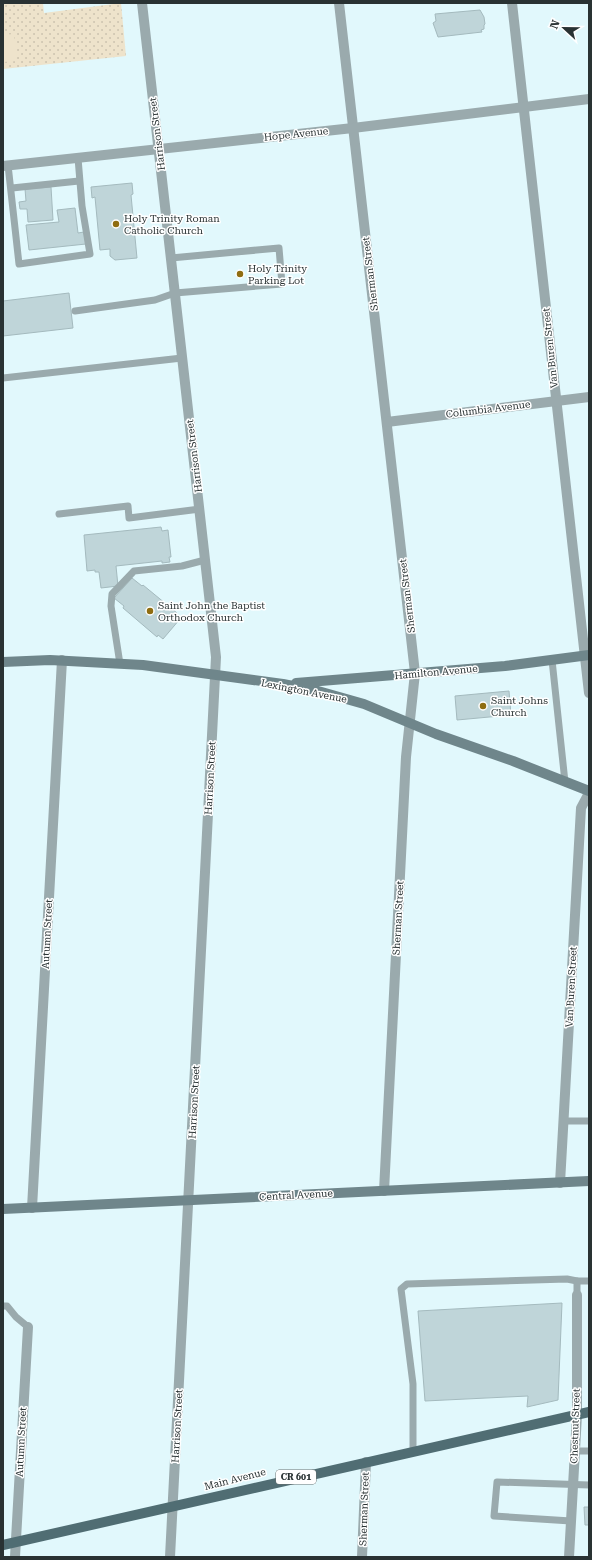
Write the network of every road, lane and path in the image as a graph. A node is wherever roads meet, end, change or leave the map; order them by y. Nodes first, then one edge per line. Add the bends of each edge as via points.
1 (142, 3) edge
2 (339, 3) edge
3 (512, 3) edge
4 (589, 99) edge
5 (524, 106) junction
6 (353, 128) junction
7 (159, 149) junction
8 (78, 158) junction
9 (6, 166) edge
10 (79, 181) junction
11 (12, 188) junction
12 (171, 258) junction
13 (175, 293) junction
14 (75, 311) dead end
15 (182, 358) junction
16 (3, 378) edge
17 (589, 397) edge
18 (556, 400) junction
19 (387, 422) junction
20 (200, 509) junction
21 (60, 514) dead end
22 (205, 560) junction
23 (587, 655) edge
24 (62, 660) junction
25 (552, 660) junction
26 (3, 662) edge
27 (120, 664) junction
28 (416, 673) junction
29 (215, 675) junction
30 (283, 684) junction
31 (589, 693) edge
32 (411, 724) junction
33 (565, 782) junction
34 (589, 792) edge
35 (563, 1121) junction
36 (589, 1121) edge
37 (589, 1181) edge
38 (560, 1183) junction
39 (384, 1191) junction
40 (189, 1200) junction
41 (32, 1208) junction
42 (3, 1209) edge
43 (577, 1281) junction
44 (589, 1281) edge
45 (577, 1295) joint
46 (3, 1306) edge
47 (28, 1327) joint
48 (589, 1412) edge
49 (577, 1415) junction
50 (413, 1451) junction
51 (589, 1451) edge
52 (575, 1452) junction
53 (366, 1462) junction
54 (573, 1485) junction
55 (589, 1485) edge
56 (173, 1506) junction
57 (571, 1521) junction
58 (16, 1542) junction
59 (3, 1545) edge
60 (15, 1557) edge
61 (170, 1557) edge
62 (362, 1557) edge
63 (569, 1557) edge

1 - 7 street, Harrison Street
2 - 6 street, Sherman Street
3 - 5 street, Van Buren Street
4 - 5 street, Hope Avenue
5 - 6 street, Hope Avenue
5 - 18 street, Van Buren Street
6 - 7 street, Hope Avenue
6 - 19 street, Sherman Street
7 - 8 street, Hope Avenue
7 - 12 street, Harrison Street
8 - 9 street, Hope Avenue
8 - 10 lane
9 - 11 lane
10 - 11 lane
10 - 11 lane via 90,254 19,264
12 - 13 street, Harrison Street
12 - 13 lane via 279,248 282,284
13 - 14 lane via 155,300
13 - 15 street, Harrison Street
15 - 16 lane
15 - 20 street, Harrison Street
17 - 18 street, Columbia Avenue
18 - 19 street, Columbia Avenue
18 - 23 street, Van Buren Street
19 - 28 street, Sherman Street
20 - 21 lane via 129,518 128,506
20 - 22 street, Harrison Street
22 - 27 lane via 182,566 134,571 112,594 111,606
22 - 29 street, Harrison Street via 216,657
23 - 25 main road, Hamilton Avenue
23 - 31 street, Van Buren Street
24 - 26 main road, Lexington Avenue
24 - 27 main road, Lexington Avenue
24 - 41 street, Autumn Street
25 - 28 main road, Hamilton Avenue
25 - 33 lane
27 - 29 main road, Lexington Avenue
28 - 30 main road, Hamilton Avenue
28 - 32 street, Sherman Street
29 - 30 main road, Lexington Avenue
29 - 40 street, Harrison Street
30 - 32 main road, Lexington Avenue via 344,697
32 - 33 main road, Lexington Avenue
32 - 39 street, Sherman Street via 406,757
33 - 34 main road, Lexington Avenue
34 - 35 street, Van Buren Street via 581,808
35 - 36 lane
35 - 38 street, Van Buren Street
37 - 38 main road, Central Avenue
38 - 39 main road, Central Avenue
39 - 40 main road, Central Avenue
40 - 41 main road, Central Avenue
40 - 56 street, Harrison Street
41 - 42 main road, Central Avenue
43 - 44 lane
43 - 45 lane
43 - 50 lane via 567,1278 455,1282 407,1284 401,1288 413,1384
45 - 49 street, Chestnut Street
46 - 47 lane via 8,1306
47 - 58 street, Autumn Street
48 - 49 main road, Main Avenue / CR 601
49 - 50 main road, Main Avenue / CR 601
49 - 52 street, Chestnut Street
50 - 53 main road, Main Avenue / CR 601
51 - 52 lane
52 - 54 street, Chestnut Street
53 - 56 main road, Main Avenue / CR 601
53 - 62 street, Sherman Street
54 - 55 lane
54 - 57 street, Chestnut Street
54 - 57 lane via 498,1482 494,1516
56 - 58 main road, Main Avenue / CR 601
56 - 61 street, Harrison Street
57 - 63 street, Chestnut Street
58 - 59 main road, Main Avenue / CR 601
58 - 60 street, Autumn Street

